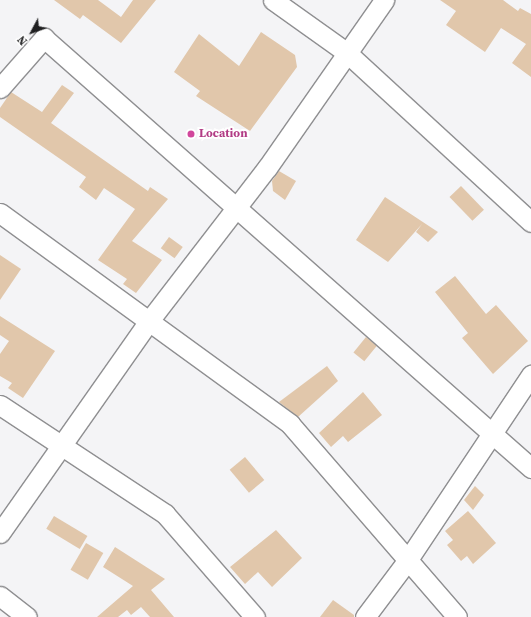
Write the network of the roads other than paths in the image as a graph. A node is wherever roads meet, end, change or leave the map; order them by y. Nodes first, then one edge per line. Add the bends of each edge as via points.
1 (273, 0) edge
2 (384, 0) edge
3 (346, 52) junction
4 (0, 88) edge
5 (236, 207) junction
6 (0, 213) edge
7 (531, 222) edge
8 (149, 321) junction
9 (531, 375) edge
10 (0, 405) edge
11 (493, 435) junction
12 (61, 448) junction
13 (531, 468) edge
14 (0, 533) edge
15 (407, 561) junction
16 (0, 596) edge
17 (27, 617) edge
18 (255, 617) edge
19 (365, 617) edge
20 (457, 617) edge

1 - 3 street
2 - 3 street
3 - 5 street via 267,168
3 - 7 street
4 - 5 street via 44,38
5 - 8 street
5 - 11 street
6 - 8 street
8 - 12 street
8 - 15 street via 290,424
9 - 11 street
10 - 12 street
11 - 13 street
11 - 15 street
12 - 14 street
12 - 18 street via 165,514
15 - 19 street
15 - 20 street
16 - 17 street

